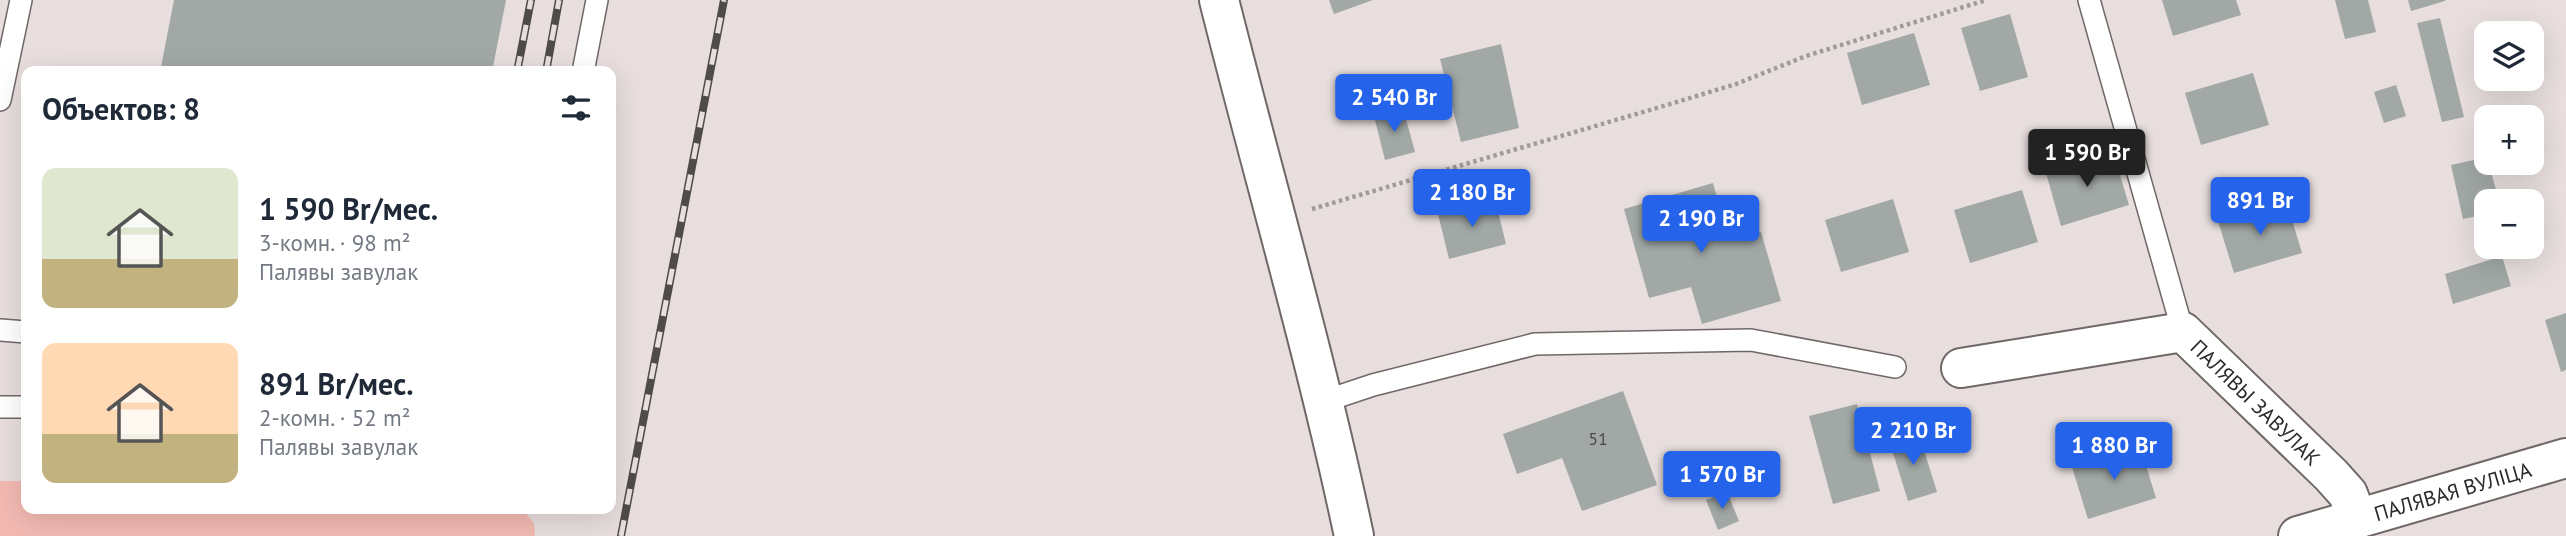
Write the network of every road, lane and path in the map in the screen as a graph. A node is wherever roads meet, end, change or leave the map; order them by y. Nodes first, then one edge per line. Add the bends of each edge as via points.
1 (21, 0) edge
2 (597, 0) edge
3 (1219, 0) edge
4 (1986, 0) edge
5 (2089, 0) edge
6 (584, 66) edge
7 (0, 100) edge
8 (1275, 220) junction
9 (0, 330) edge
10 (21, 332) edge
11 (2183, 332) junction
12 (1895, 367) dead end
13 (1961, 368) dead end
14 (1325, 401) junction
15 (0, 407) edge
16 (21, 407) edge
17 (2566, 458) edge
18 (2357, 519) junction
19 (1354, 536) edge
20 (2298, 536) edge

1 - 7 lane
2 - 6 lane
3 - 8 street
4 - 8 path via 1806,56 1736,84
5 - 11 lane
8 - 14 street
9 - 10 lane
11 - 13 street, ПАЛЯВЫ ЗАВУЛАК
11 - 18 street, ПАЛЯВЫ ЗАВУЛАК via 2331,475 2348,494
12 - 14 lane via 1751,340 1535,344
14 - 19 street
15 - 16 lane
17 - 18 street, ПАЛЯВАЯ ВУЛІЦА
18 - 20 street, ПАЛЯВАЯ ВУЛІЦА

